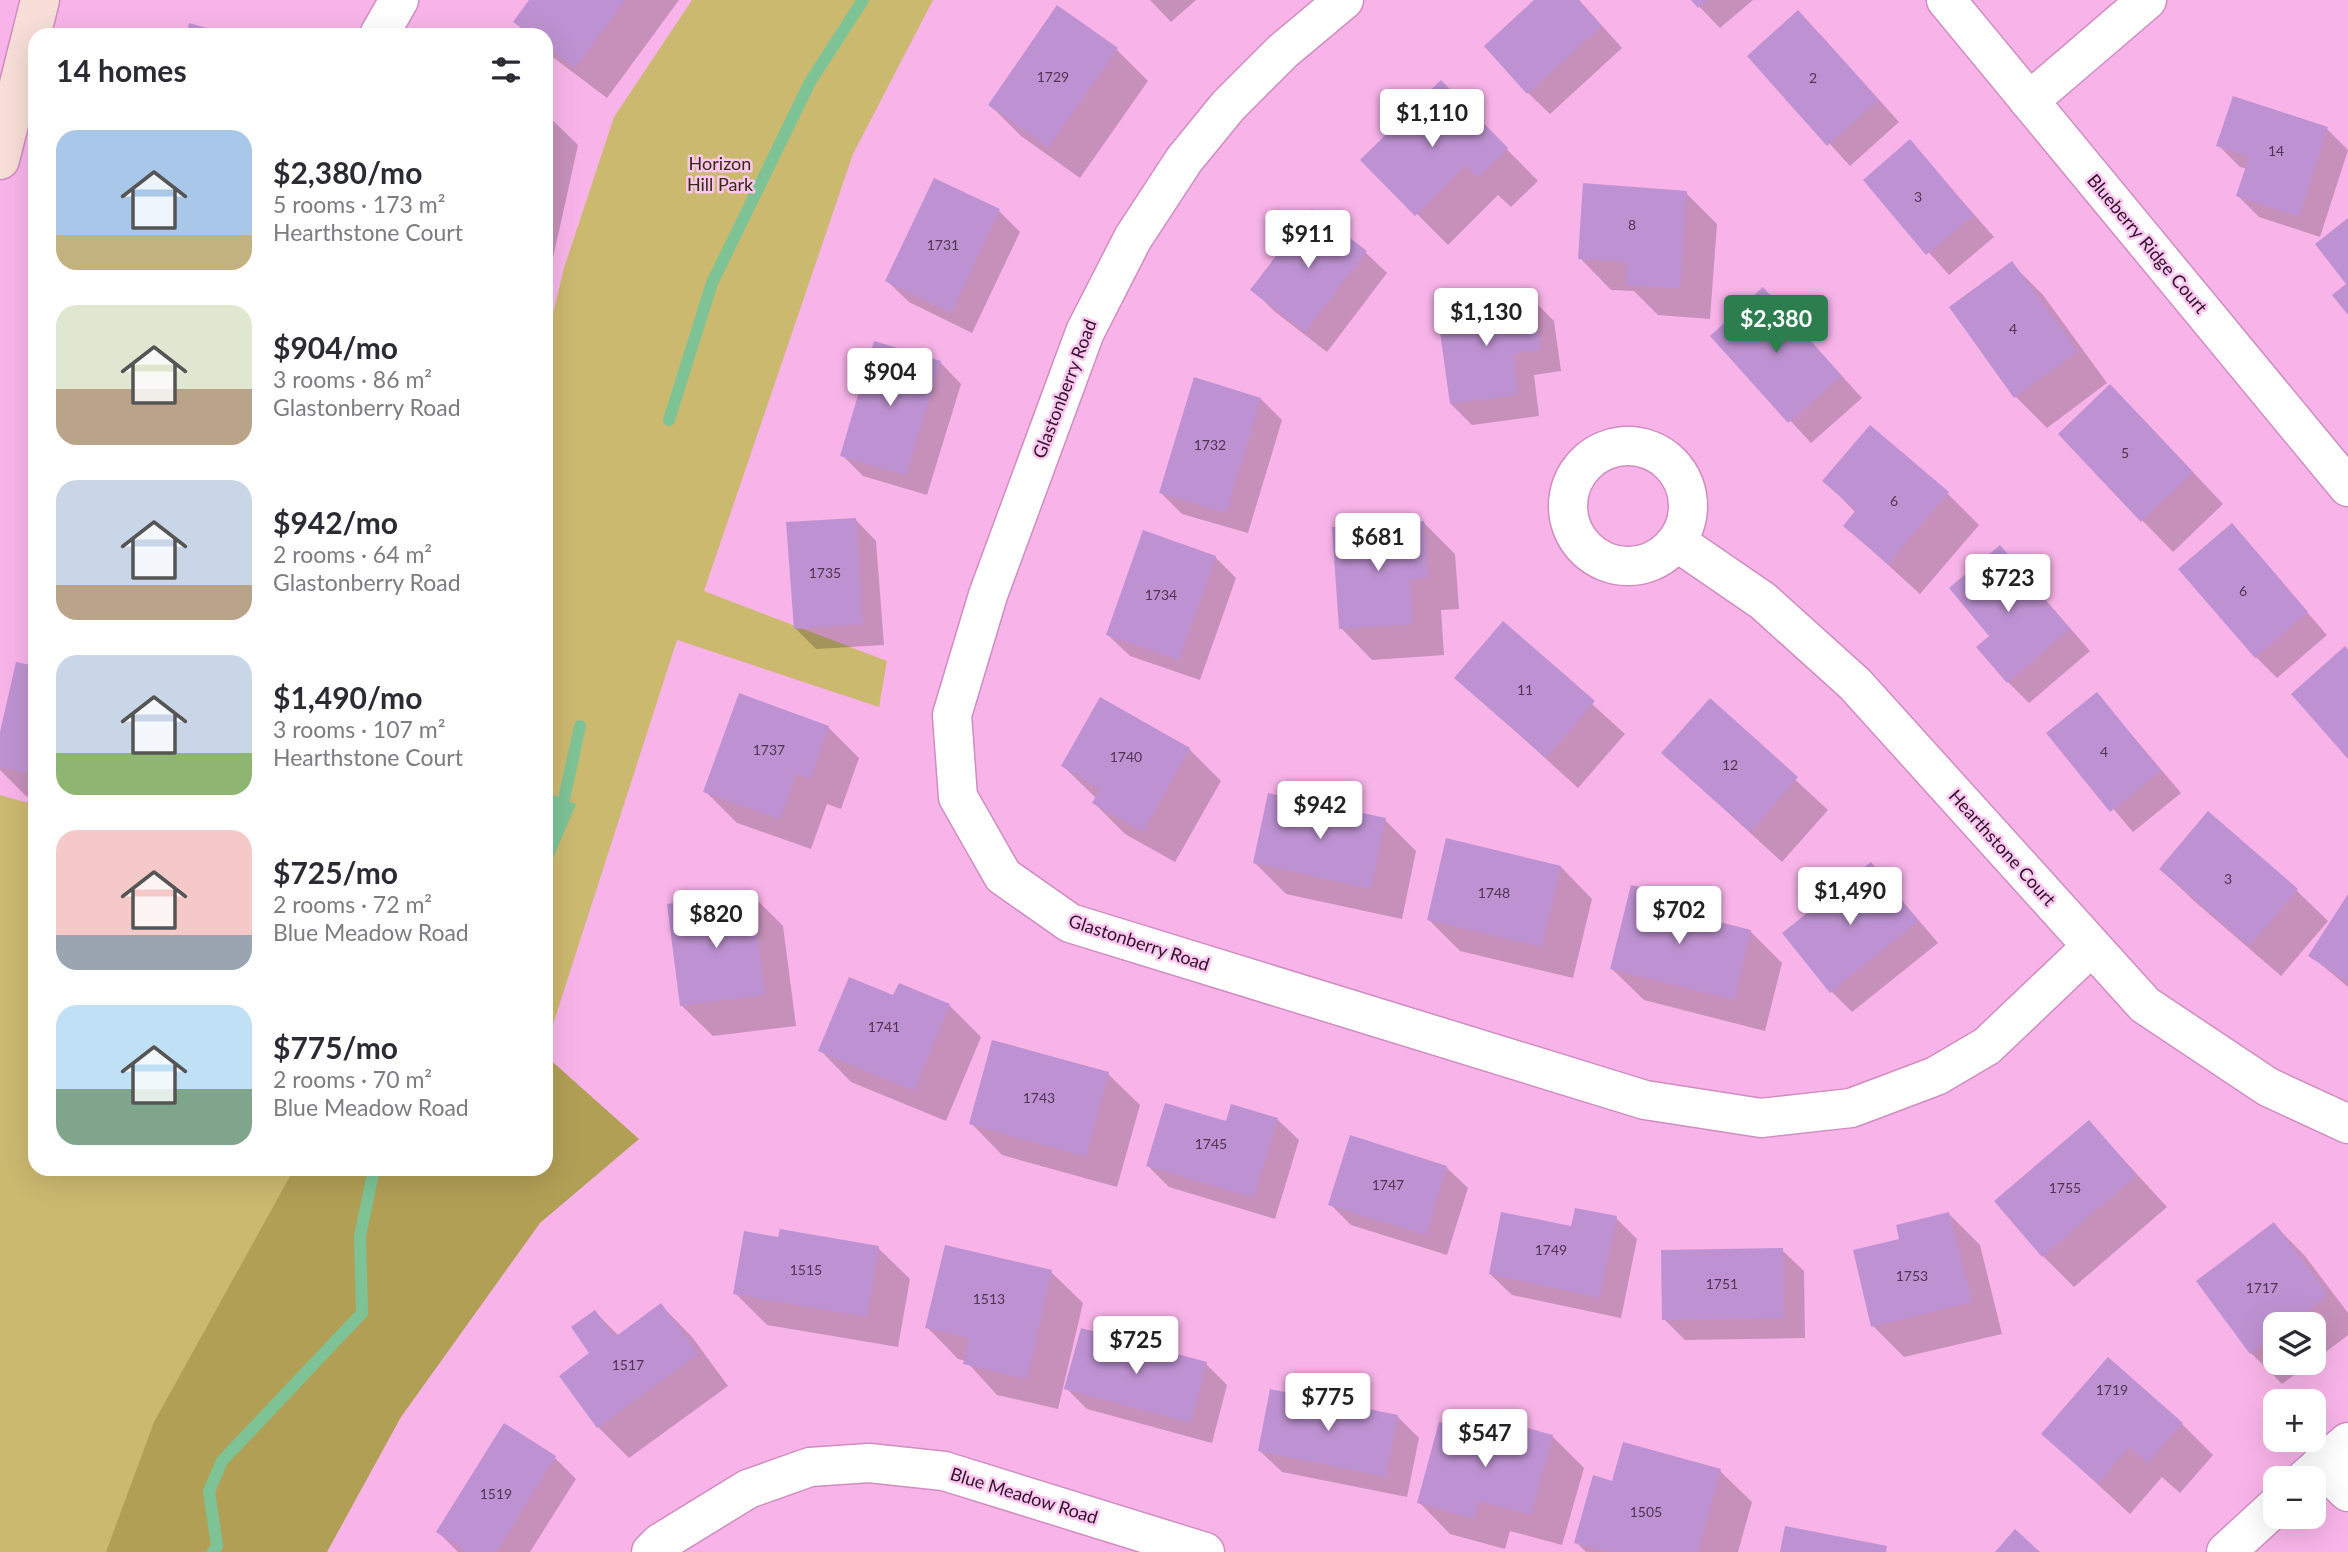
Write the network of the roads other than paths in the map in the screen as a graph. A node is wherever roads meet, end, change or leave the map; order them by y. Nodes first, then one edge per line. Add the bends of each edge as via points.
1 (40, 0) edge
2 (399, 0) edge
3 (1344, 0) edge
4 (1946, 0) edge
5 (2147, 0) edge
6 (33, 28) edge
7 (383, 28) edge
8 (28, 48) edge
9 (2029, 102) junction
10 (0, 160) edge
11 (2348, 487) edge
12 (1677, 542) dead end
13 (2091, 947) junction
14 (2348, 1124) edge
15 (2324, 1462) edge
16 (2348, 1492) edge
17 (2263, 1518) edge
18 (651, 1552) edge
19 (1205, 1552) edge
20 (2227, 1552) edge

1 - 6 main road
2 - 7 street
3 - 13 street, Glastonberry Road via 1283,51 1184,160 1133,237 1084,332 988,595 952,715 958,797 1003,876 1070,923 1645,1101 1761,1118 1852,1108 1936,1076 1987,1046
4 - 9 street, Blueberry Ridge Court
5 - 9 street
8 - 10 main road
9 - 11 street, Blueberry Ridge Court
12 - 13 street, Hearthstone Court via 1763,601 1855,684
13 - 14 street, Hearthstone Court via 2145,1005 2268,1087
15 - 16 street
17 - 20 street
18 - 19 street, Blue Meadow Road via 748,1489 810,1467 869,1463 944,1471

